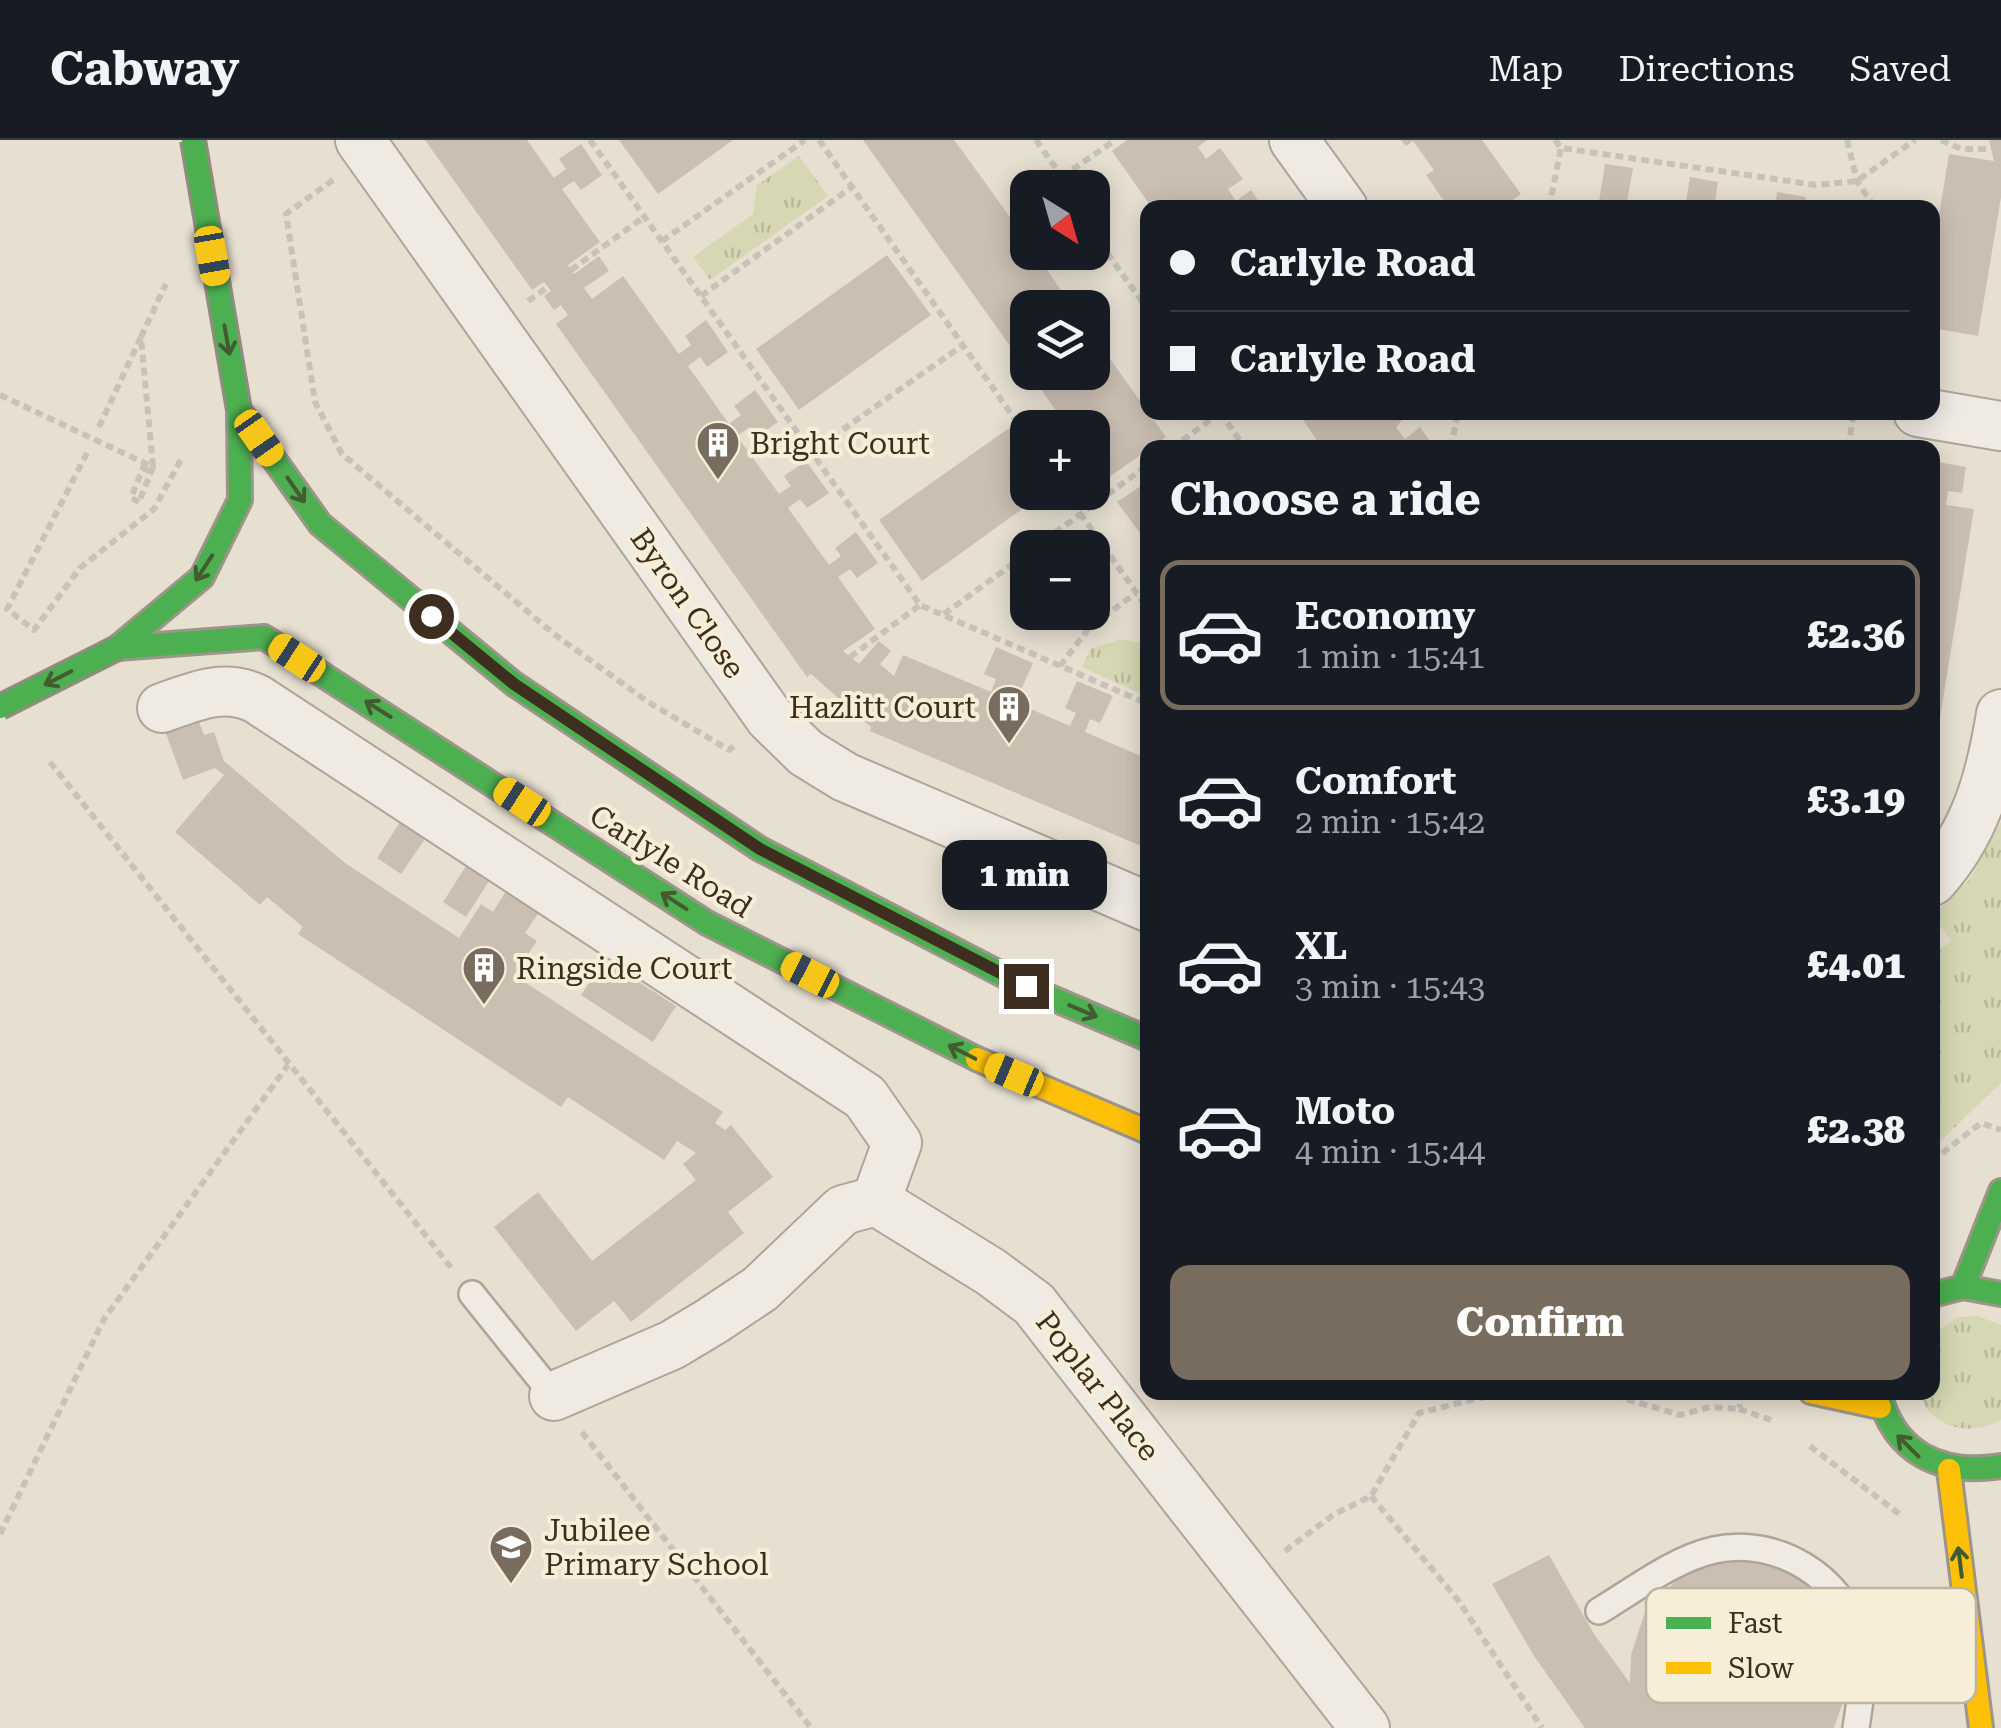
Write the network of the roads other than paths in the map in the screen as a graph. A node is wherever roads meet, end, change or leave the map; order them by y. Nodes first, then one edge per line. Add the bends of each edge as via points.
1 (193, 140) edge
2 (1294, 140) edge
3 (364, 147) edge
4 (1336, 200) edge
5 (239, 410) junction
6 (1940, 416) edge
7 (2001, 426) edge
8 (117, 648) junction
9 (0, 708) edge
10 (162, 708) dead end
11 (2001, 714) edge
12 (1940, 871) edge
13 (1140, 905) edge
14 (1140, 1036) edge
15 (1140, 1129) edge
16 (2001, 1191) edge
17 (876, 1202) junction
18 (1963, 1287) junction
19 (1940, 1293) edge
20 (472, 1294) road end
21 (2001, 1294) edge
22 (554, 1396) joint
23 (1880, 1400) edge
24 (2000, 1466) edge
25 (1949, 1470) junction
26 (2001, 1492) edge
27 (1830, 1588) edge
28 (1964, 1588) edge
29 (1599, 1611) dead end
30 (1976, 1681) edge
31 (1859, 1703) edge
32 (1364, 1728) edge
33 (1856, 1728) edge
34 (1982, 1728) edge

1 -> 5 main road, bridge
2 - 4 street
3 - 13 street, Byron Close via 770,718 806,754
5 -> 8 main road via 240,500 202,577
5 -> 14 main road, Carlyle Road via 320,524 514,684 760,849 1026,986
6 - 7 street
8 -> 9 main road, bridge
15 -> 8 main road, Carlyle Road via 980,1061 708,923 264,636
10 - 17 street via 205,692 237,690 258,698 865,1097 896,1143
11 - 12 street via 1978,810
16 - 18 main road
17 - 22 street via 843,1210 760,1290 712,1321
17 - 32 street, Poplar Place via 1034,1304
18 - 19 main road
18 - 21 main road
20 - 22 lane
25 -> 23 main road via 1902,1444
24 - 25 main road
24 - 26 main road
28 -> 25 main road
27 - 29 lane via 1807,1566 1752,1547 1694,1556
34 -> 30 main road
31 - 33 lane

